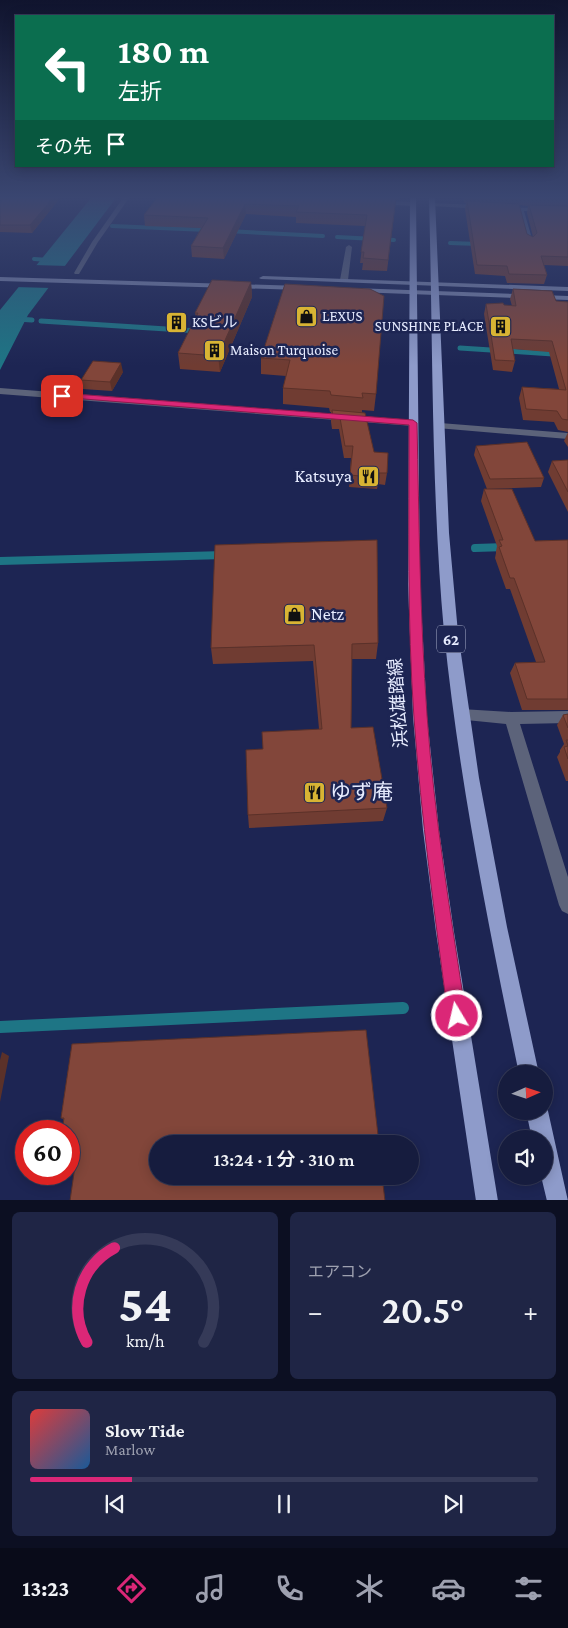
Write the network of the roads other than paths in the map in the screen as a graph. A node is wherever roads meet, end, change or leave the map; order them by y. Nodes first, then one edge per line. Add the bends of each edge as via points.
1 (88, 254) edge
2 (348, 254) edge
3 (412, 254) edge
4 (434, 254) edge
5 (0, 271) edge
6 (77, 273) junction
7 (155, 275) dead end
8 (252, 278) dead end
9 (0, 279) edge
10 (344, 280) junction
11 (412, 287) junction
12 (311, 288) edge
13 (435, 288) junction
14 (340, 289) edge
15 (568, 289) edge
16 (568, 298) edge
17 (0, 391) edge
18 (413, 423) junction
19 (440, 426) junction
20 (568, 436) edge
21 (461, 715) junction
22 (568, 717) edge
23 (511, 718) junction
24 (568, 905) edge
25 (527, 1065) edge
26 (553, 1179) edge
27 (487, 1200) edge
28 (558, 1200) edge

1 - 6 street
2 - 10 street
3 - 11 main road, 浜松雄踏線 / 62
4 - 13 main road, 62
5 - 6 street
6 - 7 street
8 - 10 street
9 - 12 street
10 - 11 street
11 - 13 street
11 - 14 street
11 - 18 main road, 浜松雄踏線 / 62
13 - 15 street
13 - 16 street
13 - 19 main road, 62
17 - 18 street
18 - 27 main road, 浜松雄踏線 / 62 via 415,623 425,770 447,951
19 - 20 street
19 - 21 main road, 62 via 445,563
21 - 23 street
21 - 25 main road, 62 via 488,874
22 - 23 street
23 - 24 street
26 - 28 main road

